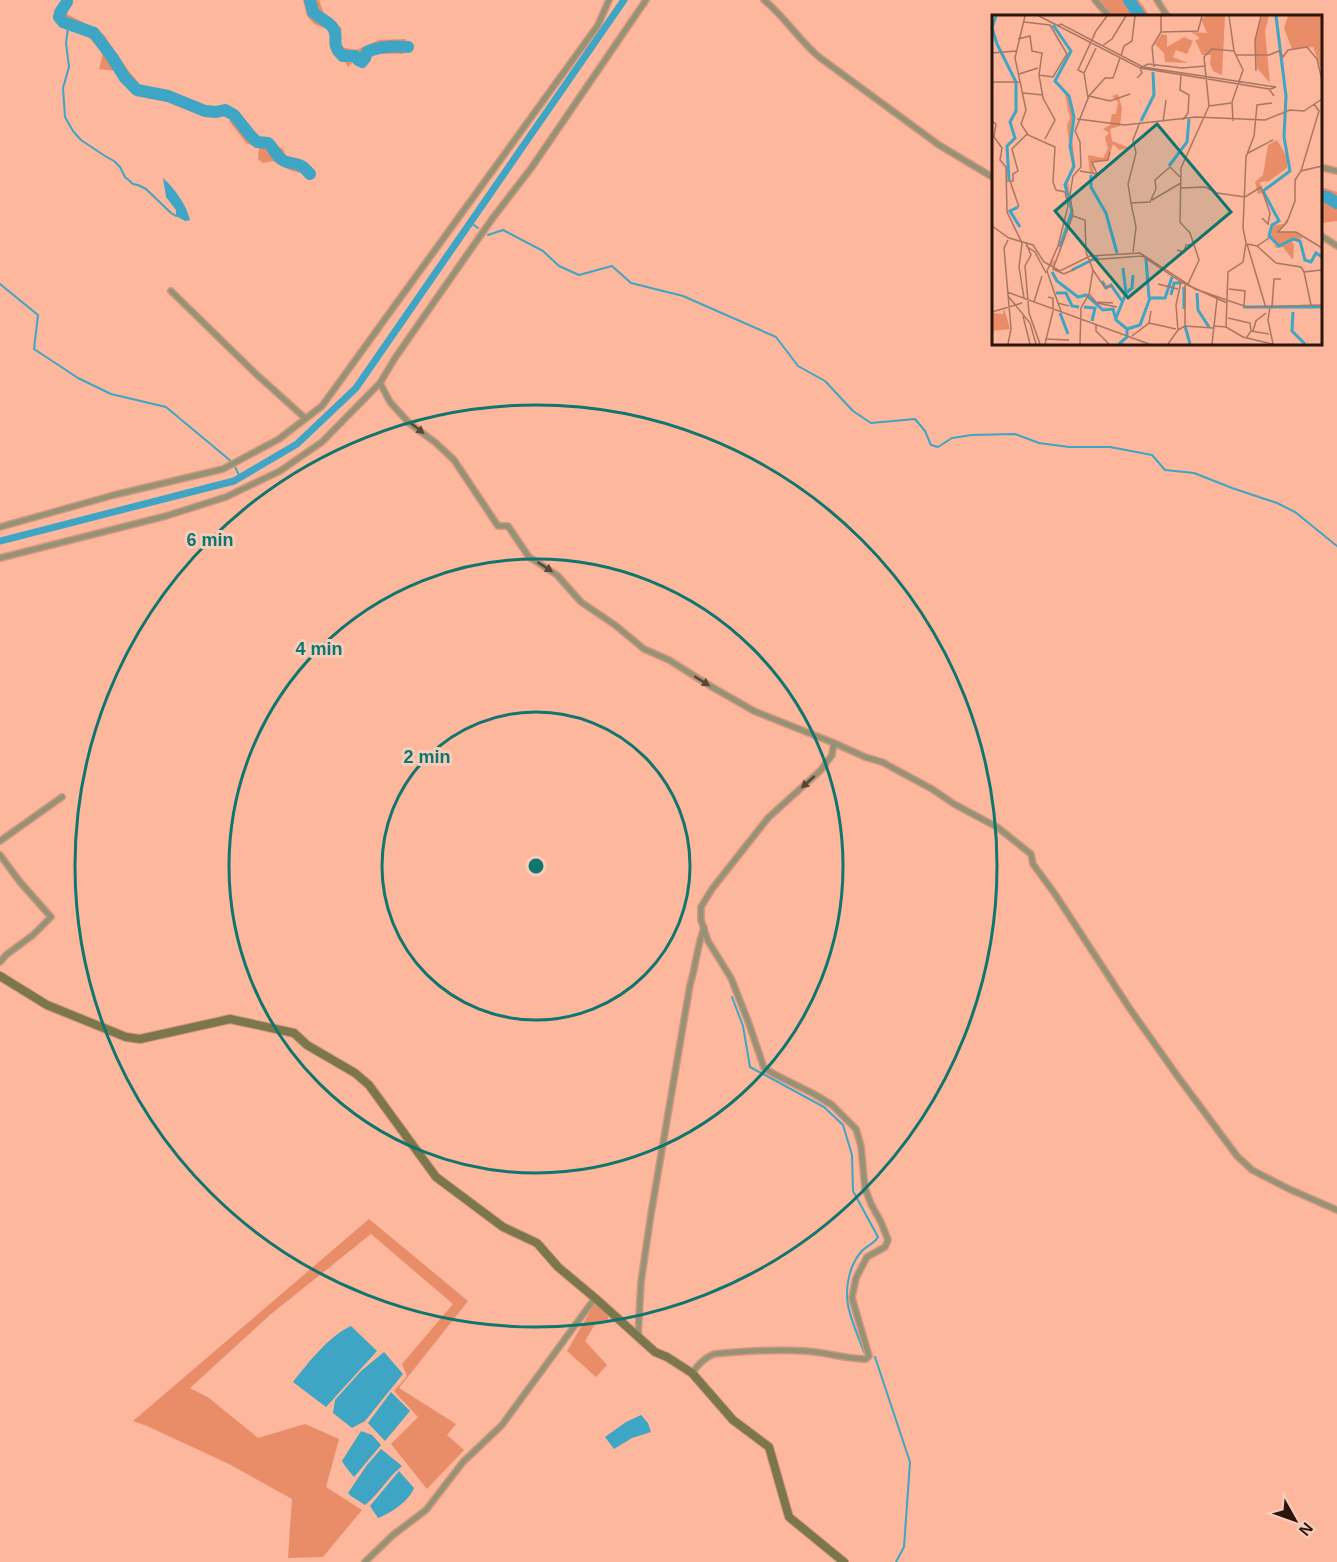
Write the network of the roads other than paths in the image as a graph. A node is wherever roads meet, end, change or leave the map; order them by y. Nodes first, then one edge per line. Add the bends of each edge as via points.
1 (609, 0) edge
2 (646, 0) edge
3 (764, 0) edge
4 (1095, 0) edge
5 (1157, 0) edge
6 (1108, 15) edge
7 (1166, 15) edge
8 (1322, 167) edge
9 (1337, 171) edge
10 (992, 177) edge
11 (1322, 236) edge
12 (1337, 246) edge
13 (171, 291) dead end
14 (380, 383) junction
15 (305, 418) junction
16 (0, 527) edge
17 (0, 558) edge
18 (834, 743) junction
19 (62, 797) dead end
20 (0, 841) edge
21 (0, 855) edge
22 (704, 928) junction
23 (0, 962) edge
24 (0, 976) edge
25 (1337, 1210) edge
26 (595, 1298) junction
27 (638, 1337) junction
28 (692, 1373) junction
29 (365, 1562) edge
30 (844, 1562) edge

1 - 15 street via 598,25 336,387 322,406
2 - 14 street
3 - 10 street via 819,57 939,145
4 - 6 street
5 - 7 street
8 - 9 street
11 - 12 street
13 - 15 street
14 - 17 street via 322,442 280,471 226,497
14 -> 18 street via 390,402 409,423 454,460 498,525 508,526 529,557 557,576 581,602 644,649 754,711
15 - 16 street via 279,439 223,469
18 -> 22 street via 832,755 821,770 768,818 712,889 701,907
18 - 25 street via 882,762 932,789 998,827 1031,854 1033,864 1130,1009 1237,1156 1252,1170
19 - 20 street
21 - 23 street via 51,917
22 - 27 street via 690,985 651,1214
22 - 28 street via 731,978 764,1068 832,1105 856,1129 865,1188 888,1240 885,1247 867,1257 856,1278 852,1298 868,1350 866,1359 778,1350 714,1354
24 - 26 street via 47,1005 126,1037 140,1039 230,1019 294,1033 369,1085 436,1177 503,1227 537,1243
26 - 27 street
26 - 29 street via 502,1425 463,1462 426,1510
27 - 28 street via 655,1352
28 - 30 street via 733,1420 769,1447 789,1518

